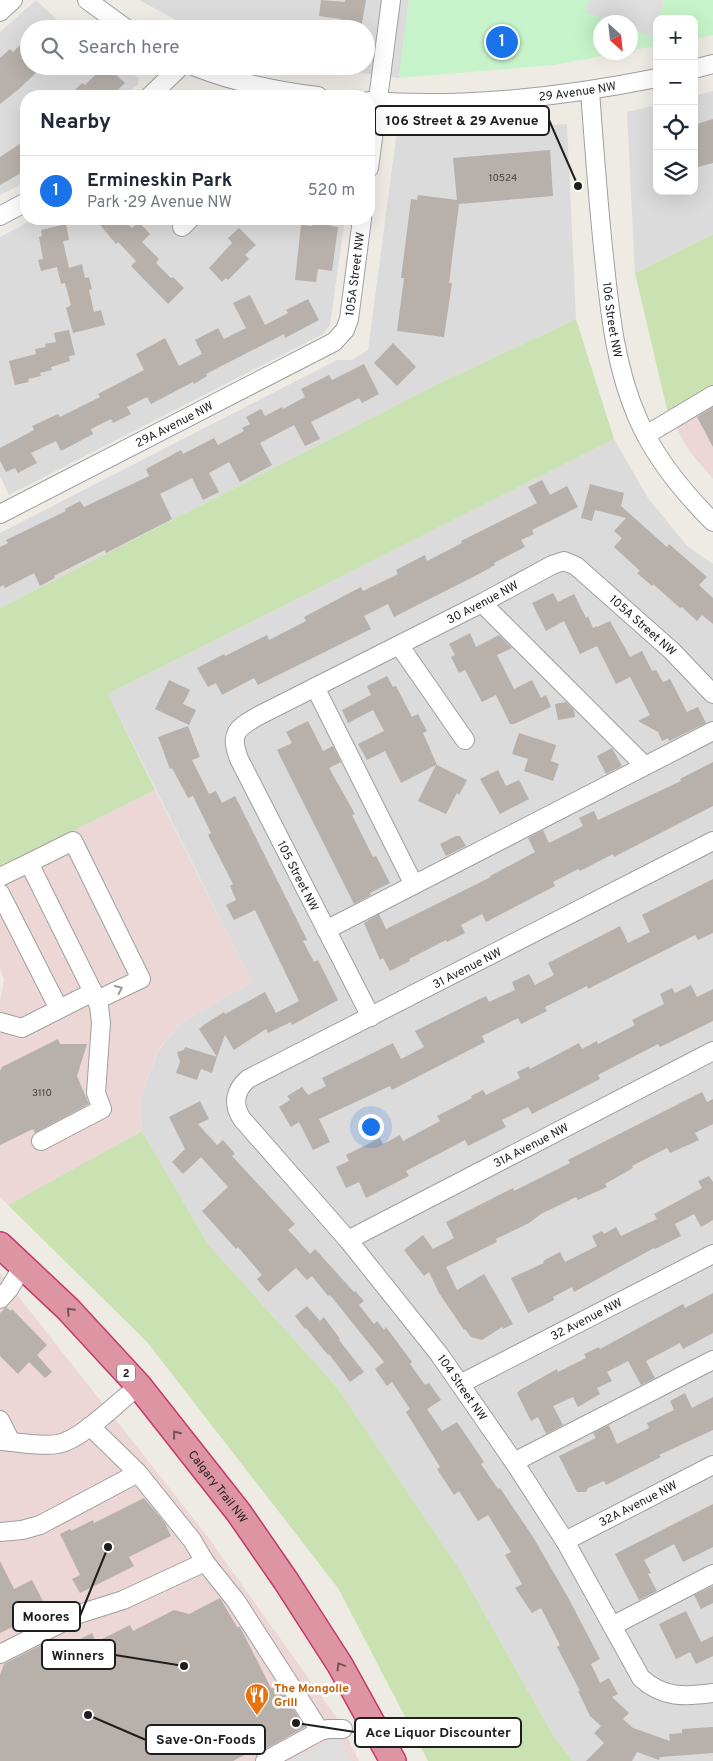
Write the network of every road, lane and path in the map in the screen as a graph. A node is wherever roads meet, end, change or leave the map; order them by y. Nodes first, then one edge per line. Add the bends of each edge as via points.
1 (13, 0) edge
2 (87, 0) edge
3 (391, 0) edge
4 (0, 12) edge
5 (115, 20) edge
6 (713, 64) edge
7 (698, 68) edge
8 (172, 75) edge
9 (219, 75) edge
10 (653, 79) edge
11 (156, 90) edge
12 (279, 90) edge
13 (375, 90) edge
14 (590, 91) junction
15 (375, 101) edge
16 (20, 205) edge
17 (0, 216) edge
18 (361, 225) edge
19 (345, 330) joint
20 (711, 399) edge
21 (646, 435) junction
22 (0, 514) edge
23 (713, 522) edge
24 (568, 562) joint
25 (482, 603) junction
26 (398, 645) junction
27 (316, 687) junction
28 (713, 694) edge
29 (713, 731) edge
30 (235, 733) joint
31 (465, 740) dead end
32 (645, 766) junction
33 (713, 842) edge
34 (29, 863) junction
35 (0, 878) edge
36 (414, 885) junction
37 (0, 893) edge
38 (326, 930) junction
39 (95, 996) junction
40 (59, 1009) junction
41 (371, 1017) junction
42 (0, 1022) edge
43 (713, 1051) edge
44 (236, 1105) joint
45 (41, 1141) dead end
46 (348, 1240) junction
47 (0, 1245) edge
48 (713, 1254) edge
49 (23, 1266) junction
50 (0, 1299) edge
51 (713, 1360) edge
52 (460, 1384) junction
53 (139, 1386) junction
54 (0, 1420) edge
55 (90, 1426) junction
56 (6, 1441) edge
57 (514, 1462) junction
58 (713, 1466) edge
59 (138, 1473) junction
60 (0, 1532) edge
61 (565, 1541) junction
62 (205, 1562) junction
63 (713, 1574) edge
64 (612, 1626) junction
65 (0, 1654) edge
66 (708, 1692) edge
67 (343, 1729) dead end
68 (320, 1731) junction
69 (264, 1761) edge
70 (393, 1761) edge

1 - 4 street
2 - 5 street
3 - 13 street
6 - 7 street
8 - 11 street
9 - 12 street
10 - 14 street, 29 Avenue NW
14 - 15 street, 29 Avenue NW via 459,102
14 - 21 street, 106 Street NW via 611,323 620,366
16 - 17 street
18 - 19 street, 105A Street NW via 351,309
19 - 22 street, 29A Avenue NW via 327,346
20 - 21 street
21 - 23 street, 106 Street NW via 681,487
24 - 25 street, 30 Avenue NW via 552,565
24 - 28 street, 105A Street NW via 672,651
25 - 26 street, 30 Avenue NW
25 - 32 street
26 - 27 street, 30 Avenue NW
26 - 31 street
27 - 30 street, 30 Avenue NW via 248,721
27 - 36 street
29 - 32 street
30 - 38 street, 105 Street NW via 239,759
32 - 36 street
33 - 41 street, 31 Avenue NW
34 - 35 street
34 - 39 street
39 -> 34 street via 141,979 73,841
36 - 38 street
37 - 40 street
38 - 41 street, 105 Street NW
39 - 40 street
39 - 45 street via 101,1022 96,1093 102,1109
40 - 42 street via 22,1028
41 - 44 street, 31 Avenue NW via 248,1079 238,1090
43 - 46 street, 31A Avenue NW
44 - 46 street, 104 Street NW via 242,1119
46 - 52 street, 104 Street NW
47 - 49 highway, Calgary Trail NW / 2
48 - 52 street, 32 Avenue NW
49 - 50 street
53 -> 49 highway, Calgary Trail NW / 2
51 - 57 street
52 - 57 street, 104 Street NW
53 - 55 street
70 -> 53 highway, Calgary Trail NW / 2 via 340,1665 286,1581 239,1513
54 - 56 street
55 - 56 street via 77,1436 56,1444
55 - 59 street
57 - 61 street, 104 Street NW
58 - 61 street, 32A Avenue NW
59 - 60 street via 40,1525
59 - 62 street via 192,1540
61 - 64 street, 104 Street NW
62 - 65 street via 124,1600 79,1614
62 - 68 street via 236,1601
63 - 64 street
64 - 66 street, 104 Street NW via 641,1678 658,1690 671,1694
67 - 68 street
68 - 69 street

